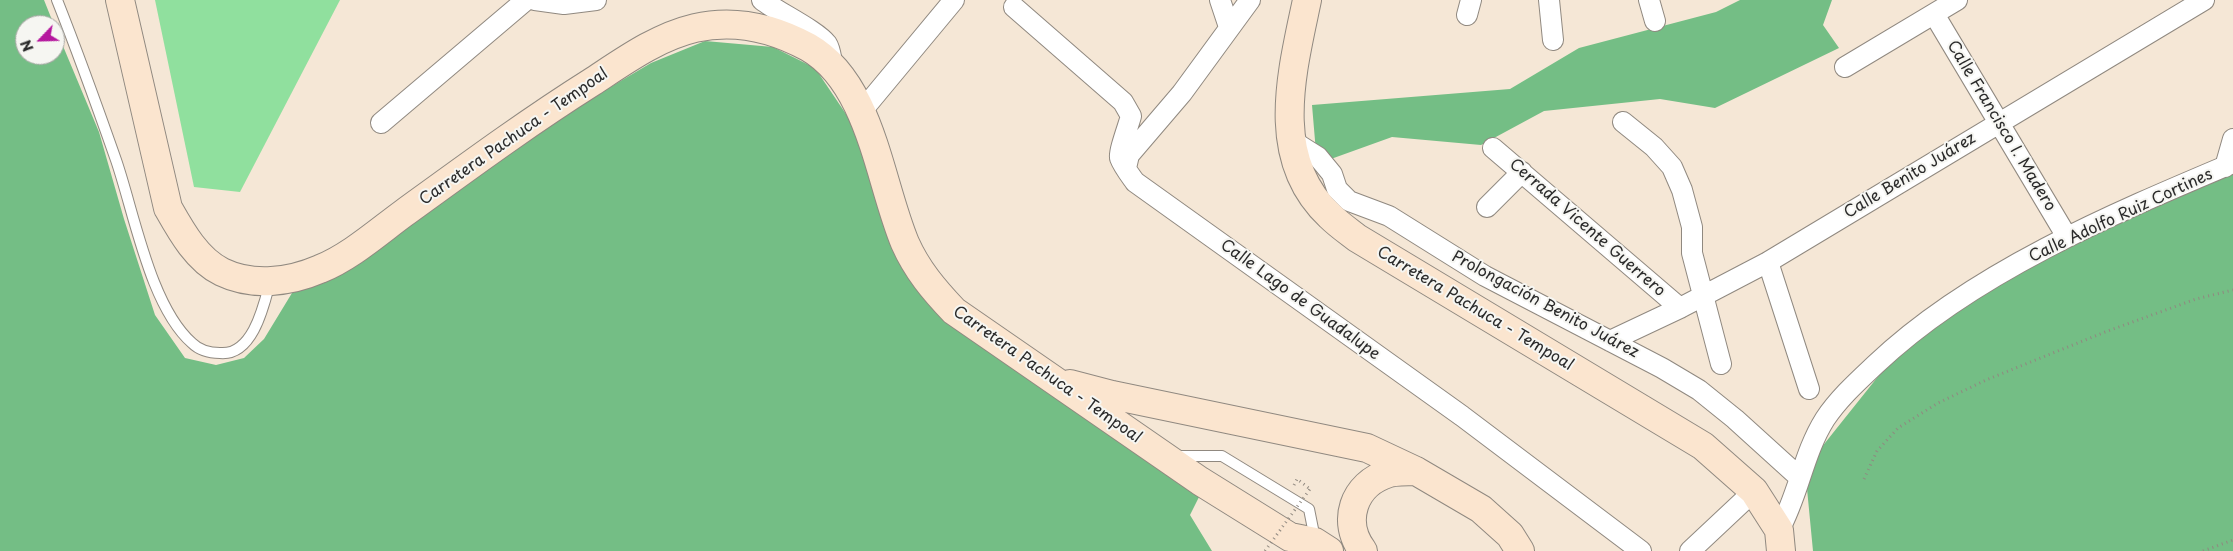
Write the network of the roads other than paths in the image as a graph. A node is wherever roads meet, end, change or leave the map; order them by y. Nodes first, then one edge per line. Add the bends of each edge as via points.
1 (56, 0) edge
2 (120, 0) edge
3 (526, 0) edge
4 (535, 0) edge
5 (596, 0) edge
6 (762, 0) edge
7 (954, 0) edge
8 (1220, 0) edge
9 (1250, 0) edge
10 (1307, 0) edge
11 (1549, 0) edge
12 (1649, 0) edge
13 (1958, 0) edge
14 (2204, 0) edge
15 (1014, 7) dead end
16 (752, 13) edge
17 (1934, 14) junction
18 (1655, 21) dead end
19 (1229, 27) junction
20 (1553, 40) dead end
21 (833, 67) junction
22 (1845, 67) dead end
23 (861, 112) junction
24 (1623, 122) dead end
25 (381, 123) dead end
26 (1998, 123) junction
27 (2233, 139) edge
28 (1292, 140) junction
29 (1494, 148) dead end
30 (2229, 165) edge
31 (1126, 168) junction
32 (1522, 172) junction
33 (1487, 207) dead end
34 (2067, 238) junction
35 (1768, 262) junction
36 (271, 281) junction
37 (1702, 297) junction
38 (1680, 308) junction
39 (1610, 341) junction
40 (1721, 364) dead end
41 (1054, 379) junction
42 (1809, 389) dead end
43 (1416, 471) junction
44 (1799, 477) junction
45 (1754, 491) junction
46 (1780, 540) edge
47 (1310, 545) edge
48 (1363, 551) edge
49 (1520, 551) edge
50 (1641, 551) edge
51 (1690, 551) edge

1 - 36 lane via 123,180 150,269 178,327 192,344 210,353 223,354 240,346 258,325
2 - 36 main road, Carretera Pachuca - Tempoal via 168,208 184,236 205,260 221,272 248,280
3 - 25 street
4 - 5 street via 564,4
6 - 21 street via 816,34 828,46
7 - 23 street
8 - 19 street
9 - 19 street
10 - 28 main road, Carretera Pachuca - Tempoal via 1288,110
11 - 20 street
12 - 18 street
13 - 17 street
14 - 26 street, Calle Benito Juárez
15 - 31 street via 1123,102 1130,116 1119,157
16 - 21 main road, Carretera Pachuca - Tempoal via 770,30 809,48
16 - 36 main road, Carretera Pachuca - Tempoal via 726,24 696,28 629,58 529,122 340,258 295,278
17 - 22 street
17 - 26 street, Calle Francisco I. Madero
19 - 31 street via 1182,93 1130,155
21 - 23 main road, Carretera Pachuca - Tempoal
23 - 41 main road, Carretera Pachuca - Tempoal via 905,243 925,280 954,311
24 - 37 street via 1654,147 1672,167 1692,227 1692,253
26 - 34 street, Calle Francisco I. Madero
26 - 35 street, Calle Benito Juárez
27 - 30 street
28 - 39 street, Prolongación Benito Juárez via 1318,157 1332,174 1337,189 1349,201 1389,216 1485,276
28 - 45 main road, Carretera Pachuca - Tempoal via 1299,169 1312,195 1329,216 1357,238 1703,446
29 - 32 street, Cerrada Vicente Guerrero
30 - 34 street, Calle Adolfo Ruiz Cortines
31 - 50 street, Calle Lago de Guadalupe via 1135,182 1454,410
32 - 33 street
32 - 38 street, Cerrada Vicente Guerrero
34 - 44 street, Calle Adolfo Ruiz Cortines via 1962,295 1902,339 1848,390 1826,418 1810,445
35 - 37 street, Calle Benito Juárez
35 - 42 street
37 - 38 street, Calle Benito Juárez
37 - 40 street
38 - 39 street, Calle Benito Juárez
39 - 44 street, Prolongación Benito Juárez via 1699,390
41 - 43 main road via 1367,448
41 - 47 main road, Carretera Pachuca - Tempoal via 1163,456
43 - 48 main road via 1389,473 1361,490 1350,517 1352,532
43 - 49 main road via 1481,509 1510,535
44 - 46 street, Calle Adolfo Ruiz Cortines
45 - 46 main road, Carretera Pachuca - Tempoal
45 - 51 street

